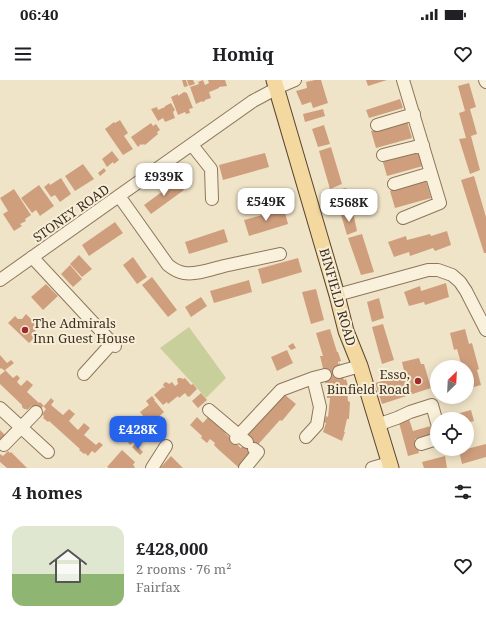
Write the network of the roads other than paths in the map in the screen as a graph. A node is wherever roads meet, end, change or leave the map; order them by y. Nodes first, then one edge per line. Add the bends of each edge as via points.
1 (295, 80) edge
2 (403, 80) edge
3 (276, 84) edge
4 (414, 114) junction
5 (377, 125) dead end
6 (192, 145) junction
7 (423, 145) junction
8 (383, 156) dead end
9 (431, 173) junction
10 (394, 184) dead end
11 (119, 196) junction
12 (212, 199) dead end
13 (403, 218) dead end
14 (280, 254) dead end
15 (32, 257) junction
16 (0, 280) edge
17 (337, 296) junction
18 (486, 330) edge
19 (360, 366) junction
20 (339, 372) dead end
21 (84, 374) dead end
22 (0, 408) edge
23 (209, 410) dead end
24 (36, 412) dead end
25 (434, 412) edge
26 (377, 425) junction
27 (21, 428) junction
28 (306, 437) dead end
29 (244, 441) junction
30 (430, 441) edge
31 (421, 444) dead end
32 (4, 446) dead end
33 (166, 446) dead end
34 (48, 452) dead end
35 (390, 465) edge
36 (152, 468) edge
37 (245, 468) edge
38 (372, 468) edge

1 - 3 street, STONEY ROAD
2 - 4 street
3 - 6 street, STONEY ROAD
3 - 17 main road, BINFIELD ROAD
4 - 5 street
4 - 7 street
6 - 11 street, STONEY ROAD
6 - 12 street via 211,169
7 - 8 street
7 - 9 street
9 - 10 street
9 - 13 street via 440,203
11 - 14 street via 168,265 179,272 194,273
11 - 15 street, STONEY ROAD
15 - 16 street, STONEY ROAD
15 - 21 street via 113,345
17 - 18 street via 428,270 438,270 452,275 460,282
17 - 19 main road, BINFIELD ROAD via 346,331
19 - 20 street
19 - 26 main road, BINFIELD ROAD
22 - 27 street
23 - 29 street
24 - 27 street
25 - 26 street via 432,405
26 - 35 main road, BINFIELD ROAD
27 - 32 street
27 - 34 street
28 - 29 street via 317,425 320,407 319,377 281,390
29 - 37 street via 258,452
30 - 31 street
33 - 36 street
35 - 38 street

